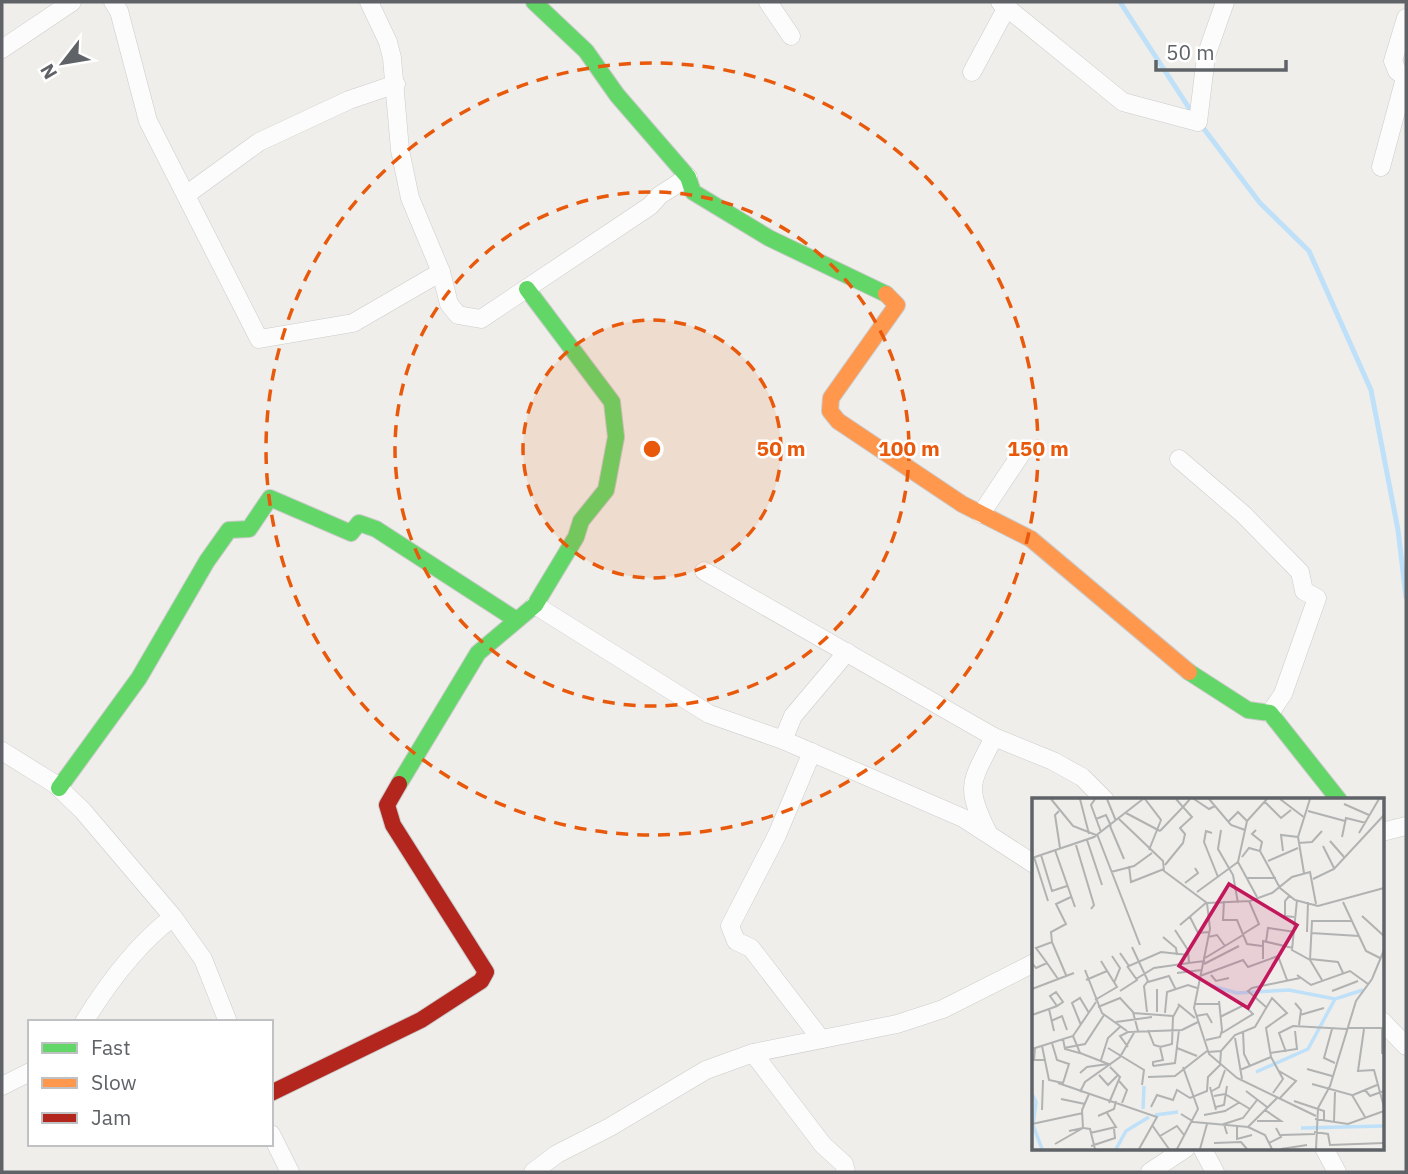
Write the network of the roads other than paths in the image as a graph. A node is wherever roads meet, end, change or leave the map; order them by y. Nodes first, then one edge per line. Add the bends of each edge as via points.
1 (72, 2) edge
2 (113, 2) edge
3 (369, 2) edge
4 (534, 2) edge
5 (768, 2) edge
6 (1225, 2) edge
7 (1004, 5) edge
8 (1406, 18) edge
9 (791, 36) dead end
10 (2, 49) edge
11 (972, 72) dead end
12 (1406, 78) edge
13 (396, 84) junction
14 (1381, 167) dead end
15 (688, 177) junction
16 (186, 195) junction
17 (441, 272) junction
18 (527, 289) junction
19 (1023, 452) dead end
20 (1179, 459) dead end
21 (981, 514) junction
22 (705, 571) dead end
23 (535, 605) junction
24 (515, 619) junction
25 (847, 652) junction
26 (1270, 713) junction
27 (994, 737) junction
28 (783, 740) junction
29 (2, 751) edge
30 (812, 752) junction
31 (59, 788) junction
32 (1103, 798) edge
33 (1337, 798) edge
34 (1406, 826) edge
35 (1384, 832) edge
36 (988, 833) junction
37 (1032, 863) edge
38 (173, 917) junction
39 (1032, 963) edge
40 (85, 1020) edge
41 (227, 1020) edge
42 (1384, 1023) edge
43 (821, 1039) junction
44 (1406, 1046) edge
45 (753, 1053) junction
46 (28, 1073) edge
47 (2, 1086) edge
48 (273, 1092) edge
49 (273, 1138) edge
50 (1183, 1150) edge
51 (1203, 1150) edge
52 (1325, 1150) edge
53 (290, 1172) edge
54 (533, 1172) edge
55 (846, 1172) edge
56 (1150, 1172) edge
57 (1214, 1172) edge
58 (1337, 1172) edge

1 - 10 street
2 - 16 street via 148,121
3 - 13 street via 388,41
4 - 15 street via 586,51 617,95
5 - 9 street
6 - 7 street via 1206,56 1198,122 1123,102
7 - 11 street
8 - 12 street via 1393,61
12 - 14 street
13 - 16 street via 349,100 259,142
13 - 17 street via 400,150 410,198
15 - 18 street
15 - 21 street via 694,192 769,238 885,293 897,305 831,398 830,411 896,461
16 - 17 street via 259,339 354,323
17 - 18 street via 449,304 469,319 481,319
18 - 23 street via 612,402 616,425 606,490 581,521
19 - 21 street
20 - 26 street via 1243,514 1300,572 1304,591 1317,598 1283,694
21 - 26 street via 1042,547 1199,681 1248,709
22 - 25 street
23 - 24 street
23 - 28 street via 709,714
24 - 31 street via 376,529 359,523 351,533 296,504 270,498 249,529 229,530 139,678
24 - 48 street via 478,653 387,805 393,825 486,972 481,981 421,1020
25 - 27 street
25 - 28 street via 793,716
26 - 33 street
27 - 32 street via 1082,777
27 - 36 street via 971,787
28 - 30 street
29 - 31 street
30 - 36 street
30 - 43 street via 777,835 730,926 736,941 751,948
31 - 38 street
34 - 35 street
36 - 37 street
38 - 40 street via 152,933
38 - 41 street via 203,959
39 - 43 street via 943,1009 897,1024
42 - 44 street
43 - 45 street
45 - 54 street via 706,1070
45 - 55 street via 823,1145 845,1164
46 - 47 street
49 - 53 street
50 - 56 street
51 - 57 street
52 - 58 street

